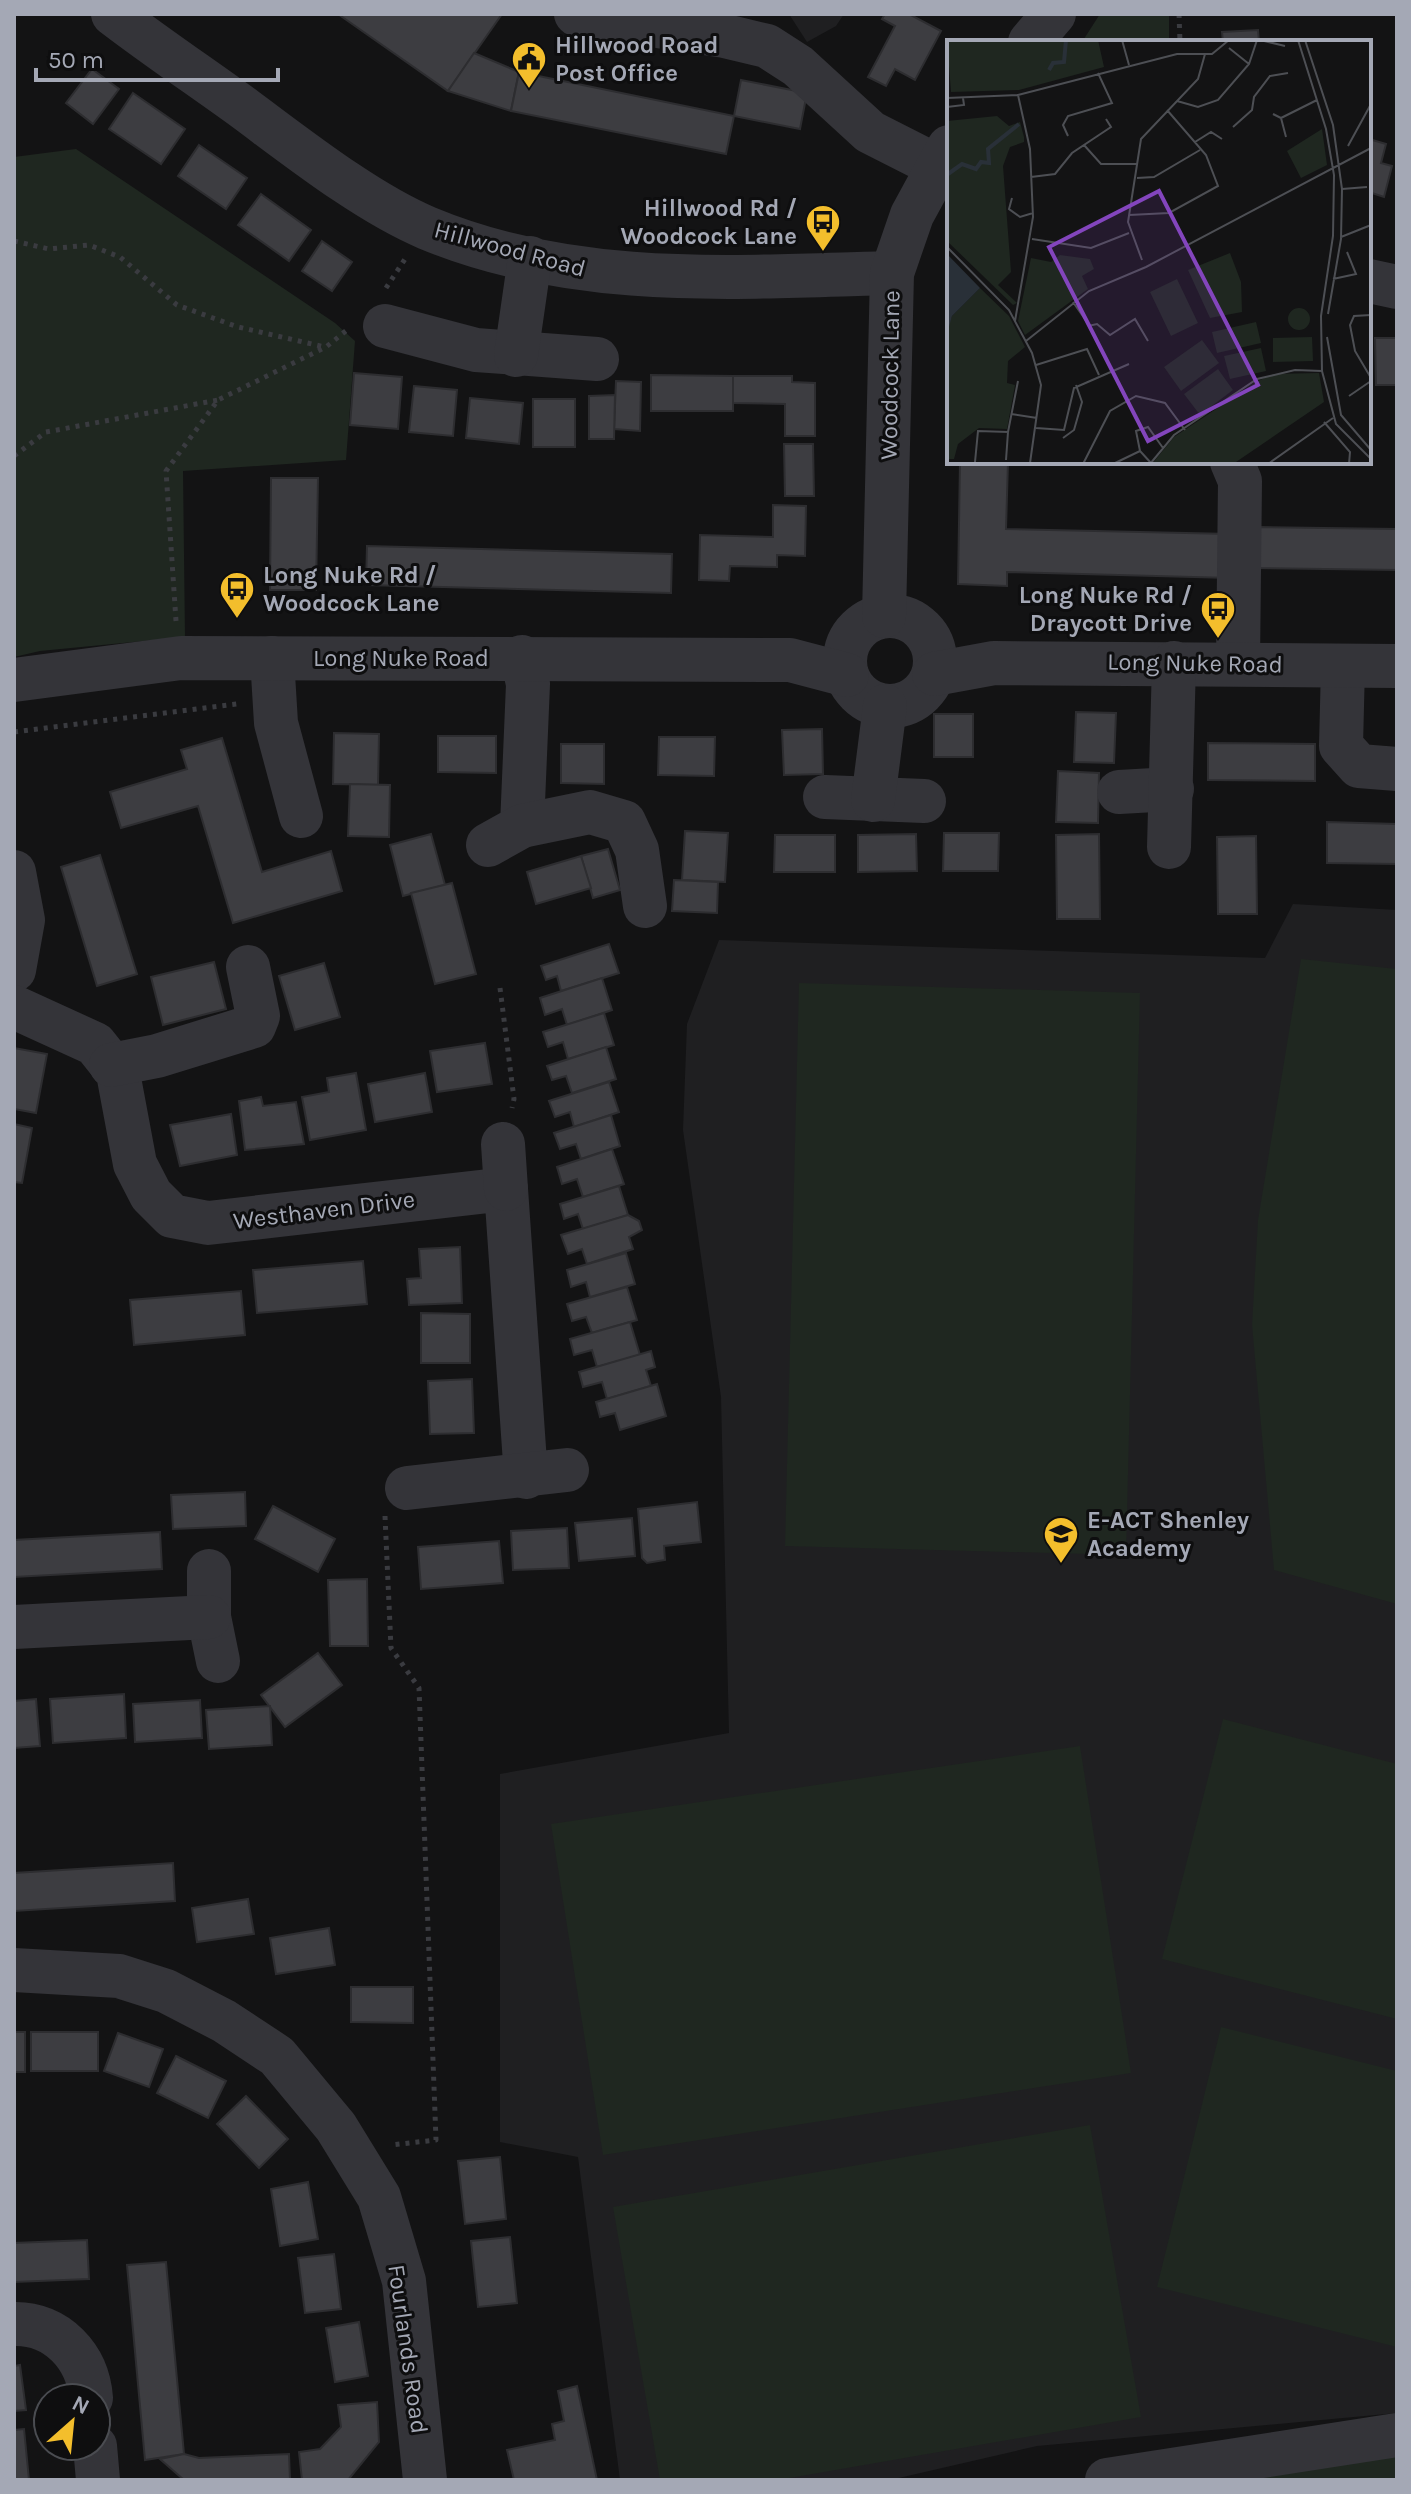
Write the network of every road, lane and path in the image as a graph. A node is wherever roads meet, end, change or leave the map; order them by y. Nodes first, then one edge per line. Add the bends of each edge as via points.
1 (576, 14) edge
2 (1054, 14) edge
3 (1179, 14) edge
4 (134, 20) edge
5 (1032, 40) edge
6 (1180, 40) edge
7 (943, 157) edge
8 (426, 227) junction
9 (14, 241) edge
10 (530, 258) junction
11 (892, 273) junction
12 (1371, 281) edge
13 (1397, 287) edge
14 (372, 316) junction
15 (326, 347) junction
16 (516, 355) junction
17 (597, 359) dead end
18 (218, 400) junction
19 (14, 456) edge
20 (1233, 464) edge
21 (860, 644) junction
22 (522, 657) junction
23 (932, 657) junction
24 (181, 658) junction
25 (272, 658) junction
26 (1174, 663) junction
27 (1238, 664) junction
28 (1343, 666) junction
29 (1397, 666) edge
30 (14, 680) edge
31 (885, 706) junction
32 (1397, 769) edge
33 (1172, 789) junction
34 (1119, 792) dead end
35 (825, 797) dead end
36 (873, 800) junction
37 (924, 801) dead end
38 (301, 816) dead end
39 (1169, 847) dead end
40 (14, 872) edge
41 (645, 906) dead end
42 (248, 967) dead end
43 (14, 970) edge
44 (500, 988) dead end
45 (14, 1007) edge
46 (111, 1065) junction
47 (503, 1144) joint
48 (506, 1189) junction
49 (407, 1488) joint
50 (209, 1571) dead end
51 (209, 1617) junction
52 (14, 1627) edge
53 (218, 1661) dead end
54 (14, 1970) edge
55 (350, 2150) junction
56 (14, 2324) edge
57 (90, 2382) edge
58 (1397, 2435) edge
59 (425, 2480) edge
60 (1107, 2480) edge

1 - 7 street via 767,46 798,66 870,132
2 - 5 street
3 - 6 path
4 - 8 street, Hillwood Road via 327,170
7 - 11 street, Woodcock Lane via 912,215
8 - 10 street, Hillwood Road
8 - 14 path
9 - 15 path via 49,249 89,245 120,257 177,305 238,327
10 - 11 street, Hillwood Road via 621,275
10 - 16 street
11 - 21 street, Woodcock Lane
12 - 13 street
14 - 15 path
14 - 16 street via 447,345
15 - 18 path
16 - 17 street
18 - 19 path via 46,432
18 - 24 path via 166,471
20 - 27 street via 1240,481
21 - 22 street, Long Nuke Road via 790,660
21 - 23 street, Long Nuke Road via 911,621
21 - 31 street, Long Nuke Road via 864,698
22 - 25 street, Long Nuke Road
22 - 41 street via 528,684 505,836 590,812 624,822 637,850
23 - 26 street, Long Nuke Road via 994,663
23 - 31 street via 929,685 912,701
24 - 25 street, Long Nuke Road
24 - 30 street, Long Nuke Road
25 - 38 street via 276,723
26 - 27 street, Long Nuke Road
26 - 33 street
27 - 28 street, Long Nuke Road
28 - 29 street, Long Nuke Road
28 - 32 street via 1341,746 1359,766
31 - 36 street
33 - 34 street
33 - 39 street
35 - 36 street
36 - 37 street
40 - 43 street via 23,920
42 - 46 street via 258,1016 254,1026
44 - 47 path via 514,1099
45 - 46 street via 95,1044
46 - 48 street, Westhaven Drive via 118,1073 129,1118 135,1164 151,1195 172,1216 208,1223
47 - 48 street
48 - 49 street via 547,1473
49 - 55 path via 384,1490 391,1648 419,1688 436,2140
50 - 51 street
51 - 52 street
51 - 53 street
54 - 55 street, Fourlands Road via 119,1976 166,1991 224,2021 277,2056
55 - 59 street, Fourlands Road via 379,2197 404,2281
56 - 57 street via 47,2330 75,2351
58 - 60 street

